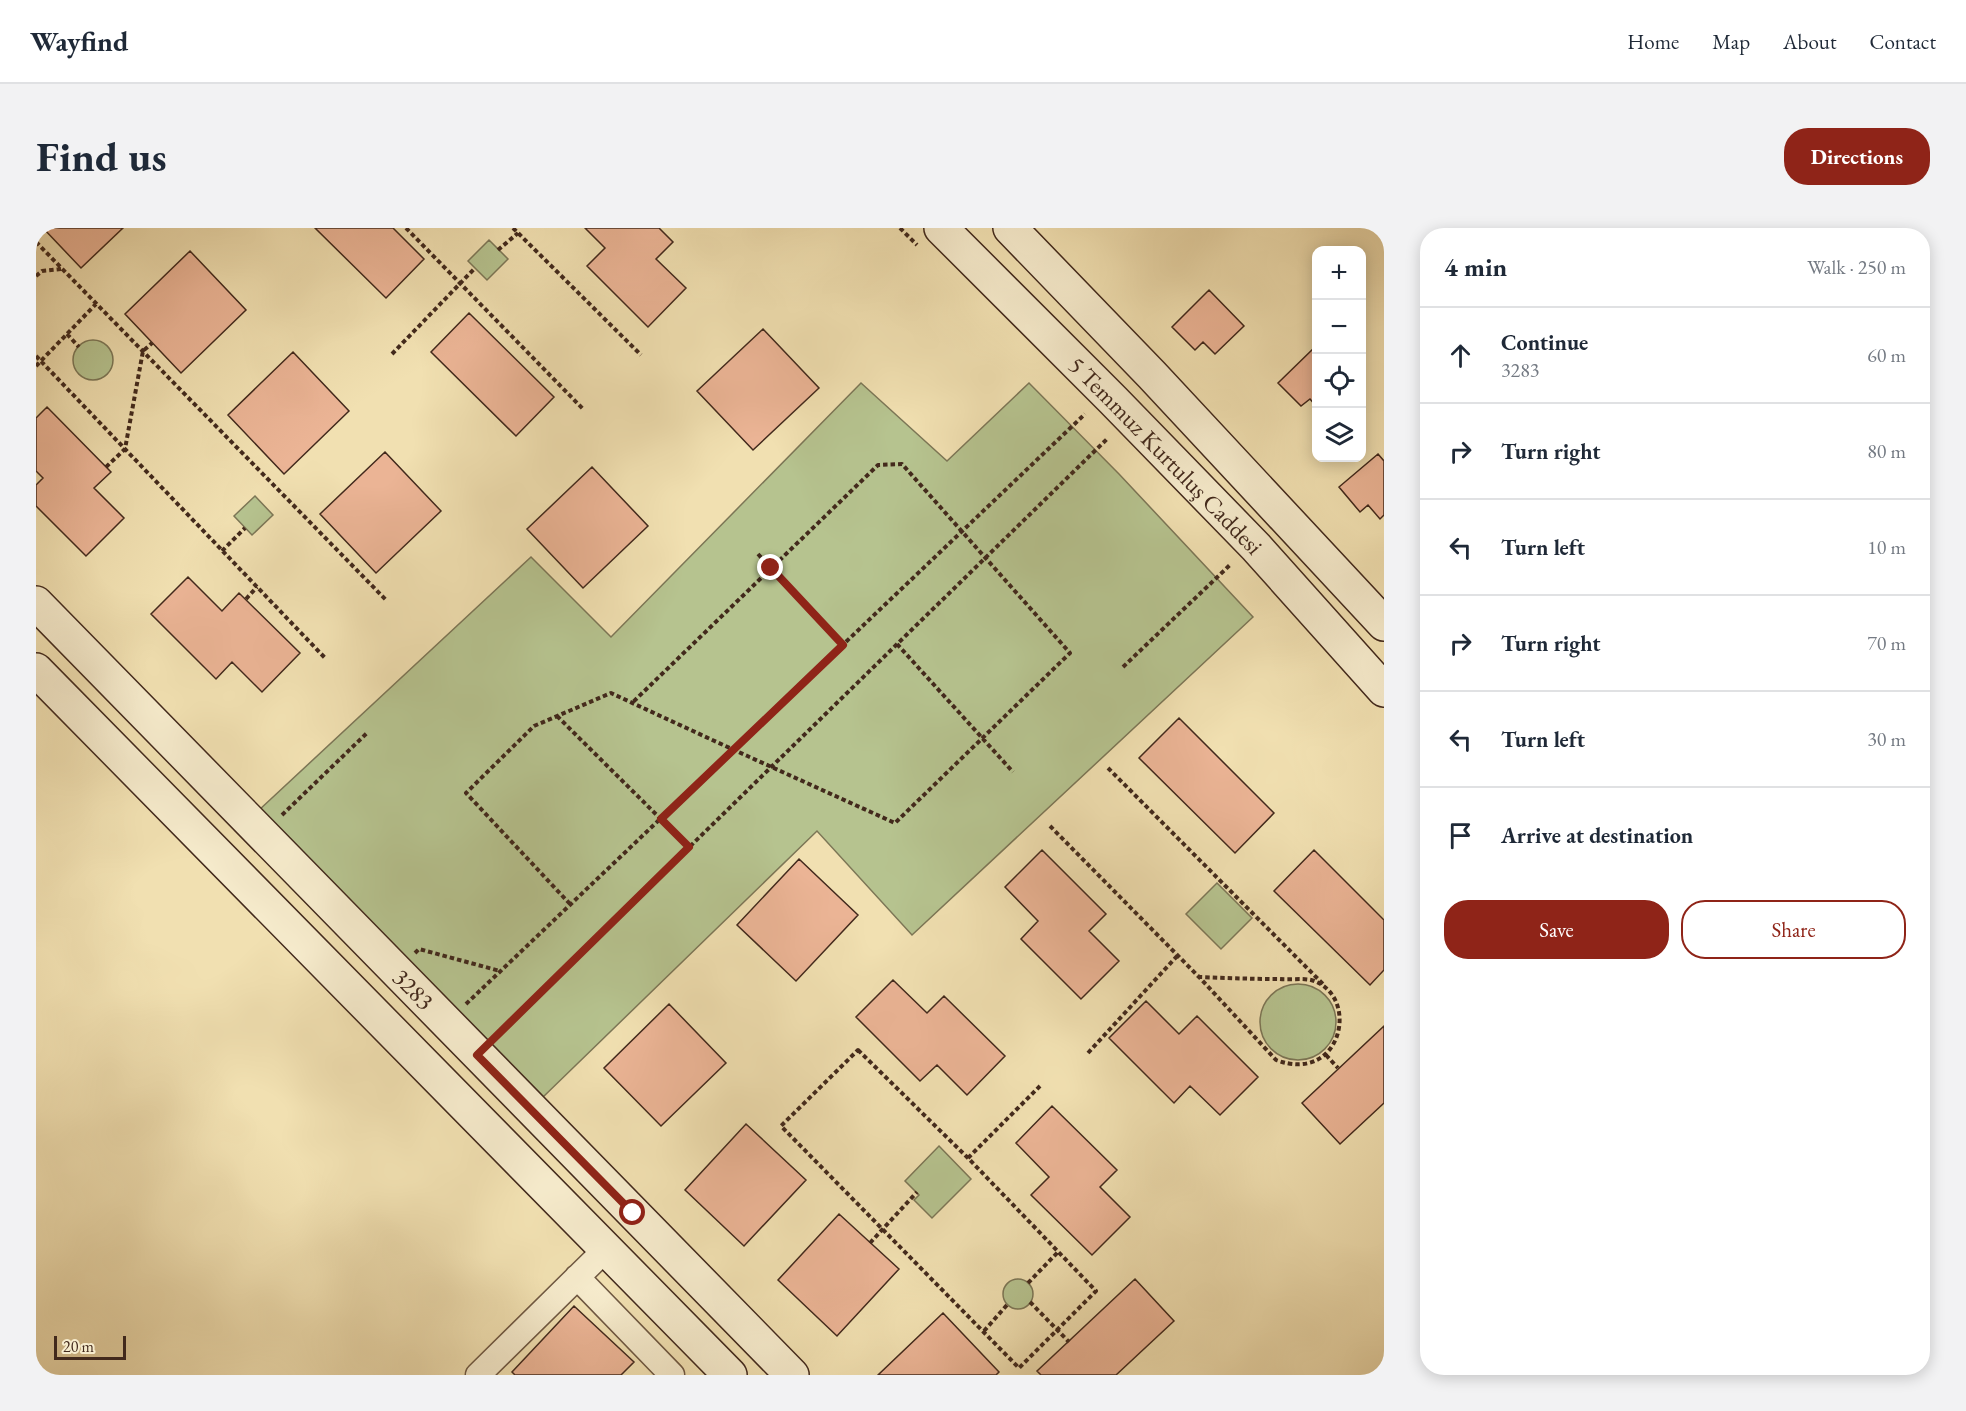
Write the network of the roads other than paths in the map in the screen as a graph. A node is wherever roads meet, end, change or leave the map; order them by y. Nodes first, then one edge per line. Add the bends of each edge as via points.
1 (941, 228) edge
2 (1010, 228) edge
3 (36, 603) edge
4 (1384, 624) edge
5 (36, 670) edge
6 (1384, 690) edge
7 (606, 1248) junction
8 (577, 1277) junction
9 (478, 1375) edge
10 (672, 1375) edge
11 (730, 1375) edge
12 (792, 1375) edge

1 - 6 street, 5 Temmuz Kurtuluş Caddesi via 1256,547
2 - 4 street, 5 Temmuz Kurtuluş Caddesi
3 - 12 street, 3283
5 - 7 street, 3283
7 - 8 street
7 - 11 street, 3283
8 - 9 street
8 - 10 street

